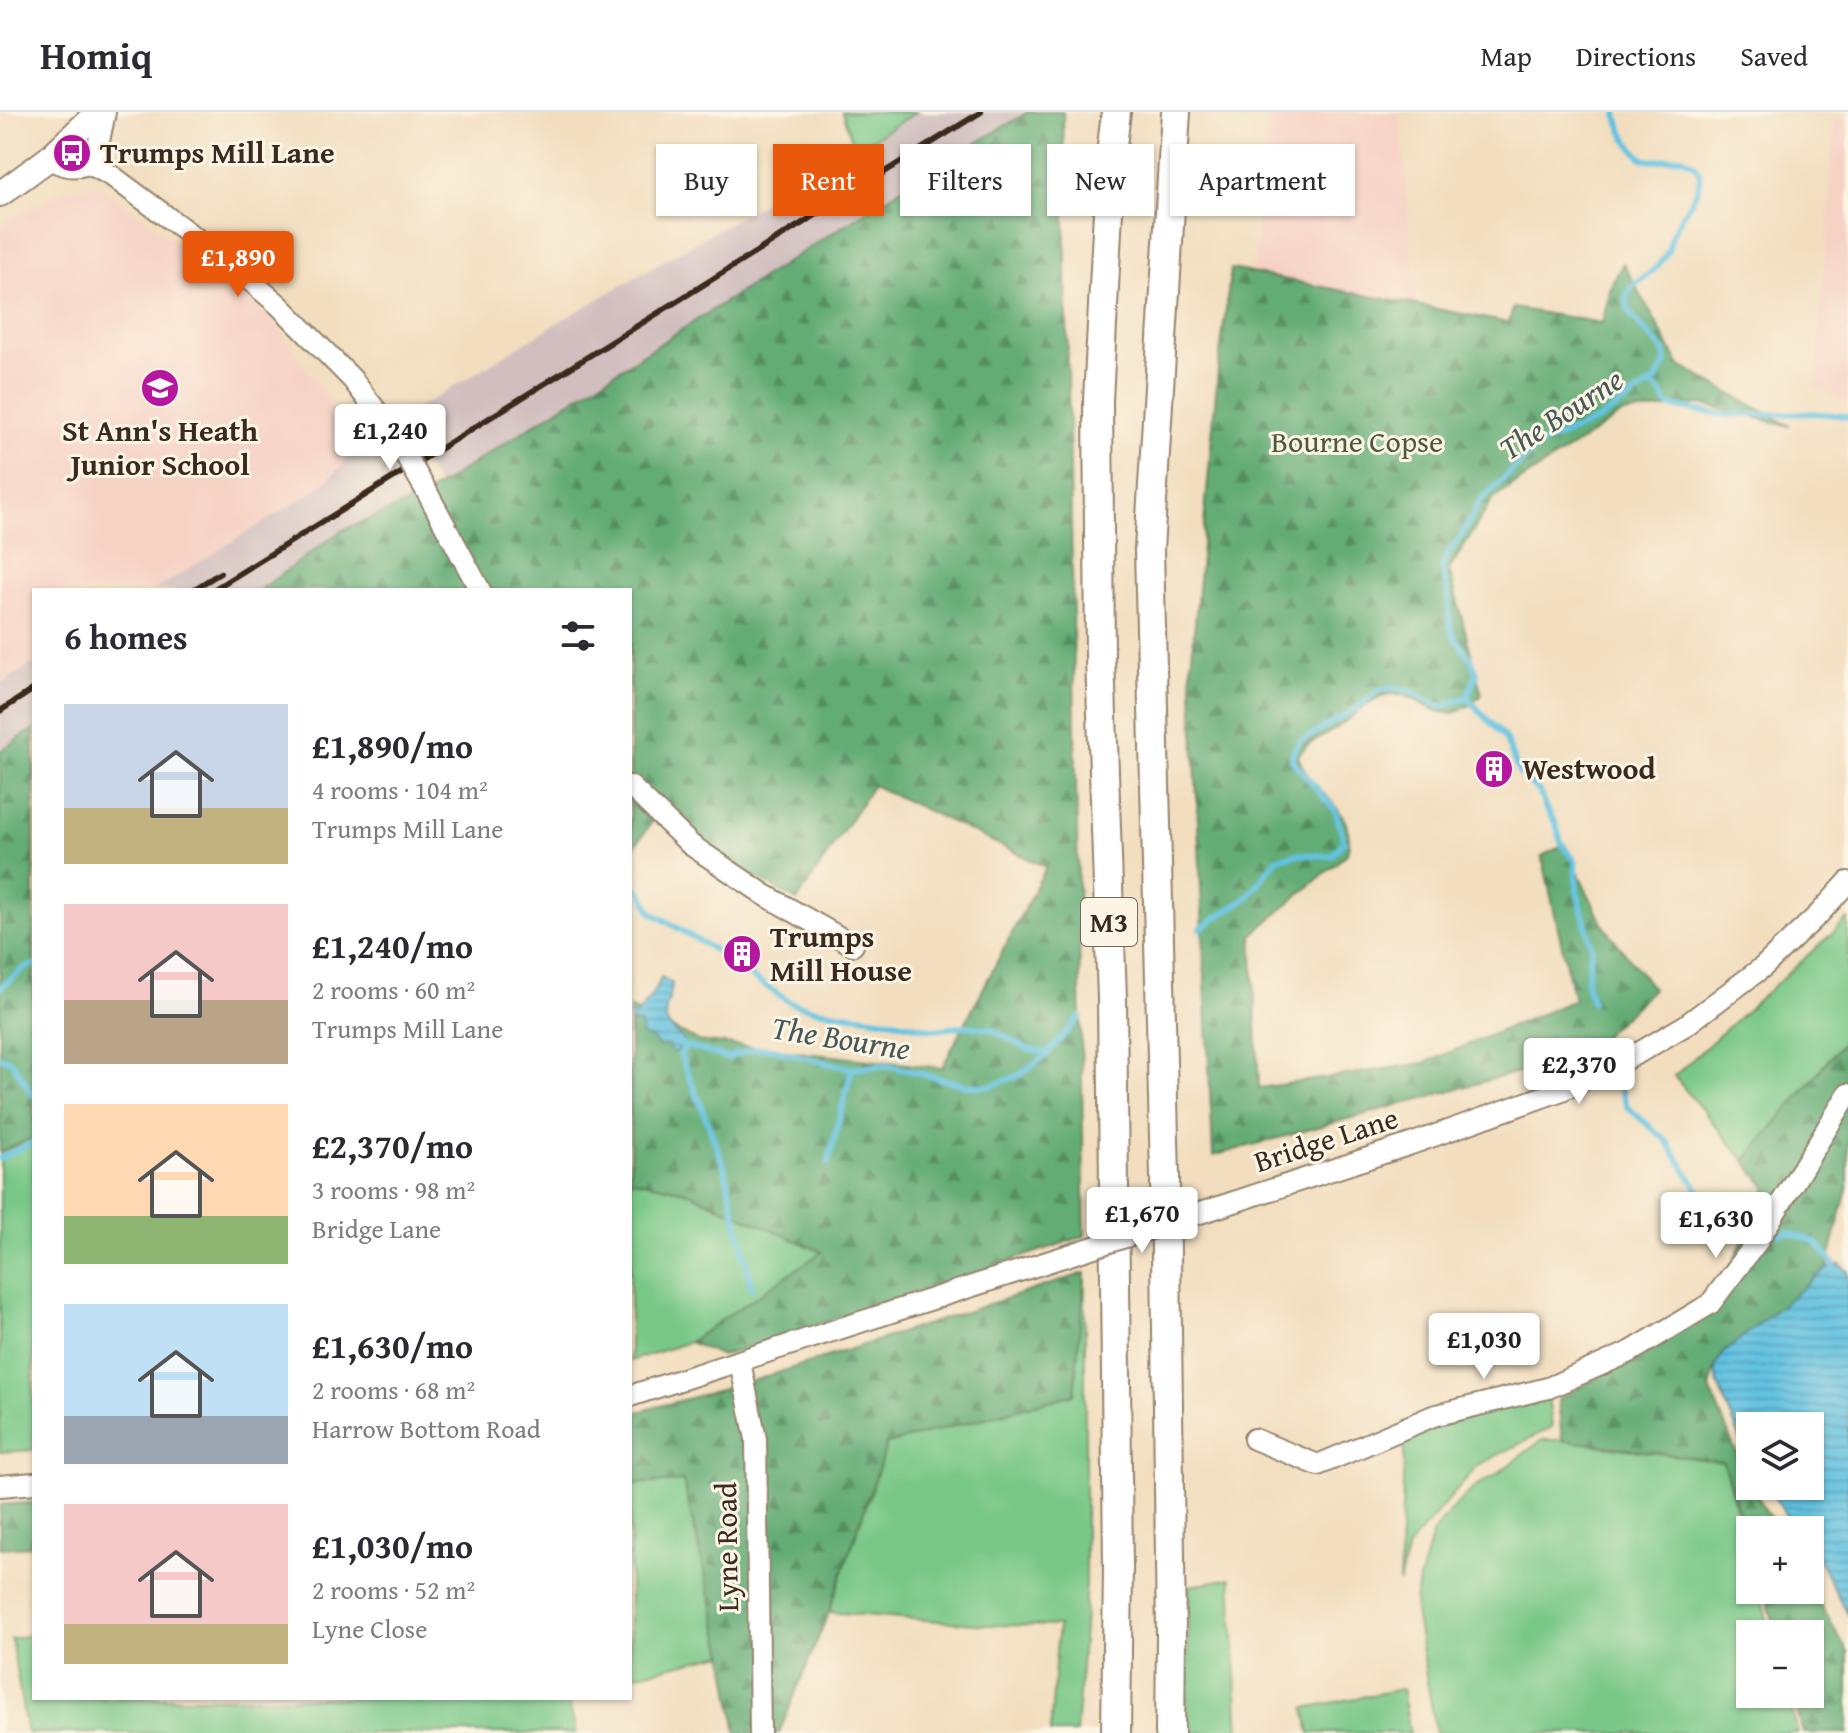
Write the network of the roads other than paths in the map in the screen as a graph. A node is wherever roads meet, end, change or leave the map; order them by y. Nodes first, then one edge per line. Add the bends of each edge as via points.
1 (98, 112) edge
2 (105, 112) edge
3 (1116, 112) edge
4 (1176, 112) edge
5 (48, 159) junction
6 (89, 164) junction
7 (0, 194) edge
8 (479, 588) edge
9 (632, 788) edge
10 (1848, 882) edge
11 (853, 945) dead end
12 (1848, 1094) edge
13 (740, 1362) junction
14 (632, 1395) edge
15 (1254, 1439) dead end
16 (32, 1483) edge
17 (0, 1486) edge
18 (760, 1733) edge
19 (1116, 1733) edge
20 (1170, 1733) edge

1 - 5 main road
2 - 6 street
3 - 19 highway, M3 via 1098,400 1100,658 1112,999
4 - 20 highway, M3 via 1149,550 1165,1177
5 - 6 street via 63,166
5 - 7 main road
6 - 8 street, bridge via 221,257 279,305 352,379 391,430
9 - 11 street via 691,845
10 - 13 street, Bridge Lane, bridge via 1763,967 1686,1025 1562,1090
12 - 15 street via 1757,1242 1710,1304 1630,1352 1548,1388 1433,1416 1318,1465
13 - 14 street, Bridge Lane
13 - 18 street, Lyne Road via 756,1439
16 - 17 street

